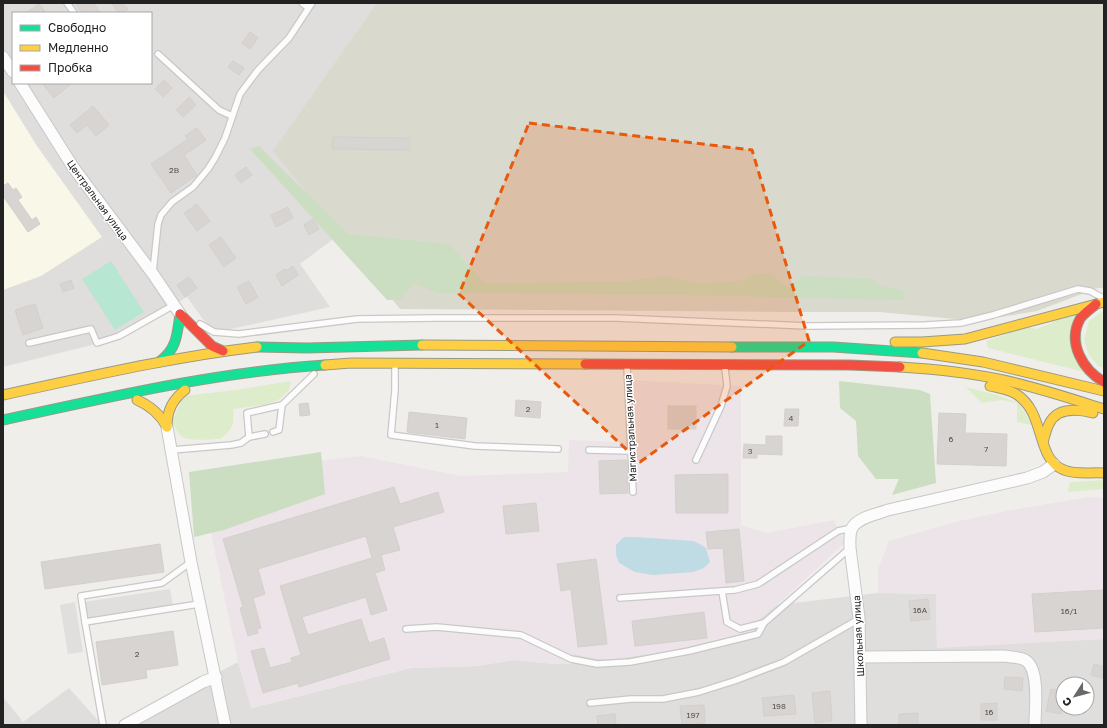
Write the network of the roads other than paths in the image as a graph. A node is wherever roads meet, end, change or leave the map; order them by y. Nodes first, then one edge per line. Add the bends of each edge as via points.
1 (67, 3) edge
2 (302, 3) edge
3 (310, 5) edge
4 (73, 12) edge
5 (158, 54) dead end
6 (3, 57) edge
7 (12, 70) edge
8 (21, 84) edge
9 (232, 116) junction
10 (153, 274) junction
11 (1102, 302) edge
12 (177, 310) junction
13 (30, 343) dead end
14 (833, 347) junction
15 (307, 348) junction
16 (223, 351) junction
17 (159, 362) junction
18 (463, 364) junction
19 (627, 364) junction
20 (196, 365) dead end
21 (725, 365) junction
22 (849, 366) junction
23 (395, 369) junction
24 (314, 374) junction
25 (1104, 382) edge
26 (89, 386) dead end
27 (185, 390) junction
28 (1104, 391) edge
29 (3, 395) edge
30 (137, 400) junction
31 (3, 403) edge
32 (282, 405) junction
33 (1104, 409) edge
34 (1104, 416) edge
35 (3, 420) edge
36 (3, 426) edge
37 (167, 427) junction
38 (273, 432) dead end
39 (265, 434) dead end
40 (249, 437) junction
41 (1042, 442) junction
42 (558, 449) dead end
43 (172, 450) junction
44 (589, 450) dead end
45 (630, 451) junction
46 (696, 460) dead end
47 (1054, 464) junction
48 (1104, 473) edge
49 (633, 492) dead end
50 (852, 528) junction
51 (850, 548) junction
52 (191, 562) junction
53 (722, 591) junction
54 (620, 598) dead end
55 (199, 604) junction
56 (859, 618) junction
57 (85, 622) junction
58 (764, 623) junction
59 (406, 630) dead end
60 (860, 657) junction
61 (216, 677) junction
62 (590, 702) dead end
63 (102, 725) edge
64 (125, 725) edge
65 (225, 725) edge
66 (861, 725) edge
67 (1035, 725) edge

1 - 4 lane
2 - 3 lane
3 - 9 lane via 289,38 244,88
5 - 9 lane via 219,110
6 - 7 street
8 - 10 street, Центральная улица via 73,167
9 - 10 lane via 216,158 193,187 172,202 161,215
10 - 12 street, Центральная улица
11 - 12 lane via 1090,290 1078,289 961,323 925,325 807,326 616,318 357,319 239,334 214,332
11 - 14 main road via 965,339 879,342
11 - 25 main road via 1081,319 1076,334 1077,349 1083,365 1095,378
12 - 13 lane via 119,336 97,342 91,329
12 - 16 main road via 212,346
12 - 17 main road via 175,346 166,358
14 - 15 main road via 396,345
14 - 28 main road via 927,353 983,362
15 - 16 main road via 260,347
15 - 20 main road
16 - 17 main road
17 - 29 main road
18 - 19 main road
18 - 23 main road
18 - 35 main road via 351,363 271,369 157,387
19 - 21 main road
19 - 45 lane, Магистральная улица
21 - 22 main road
21 - 46 lane via 727,386 721,406
22 - 33 main road via 926,369 982,375
22 - 41 main road via 1005,389 1018,396 1032,410 1038,421
23 - 24 main road
23 - 42 lane via 391,435 475,446
24 - 27 main road via 244,380
24 - 32 lane
26 - 31 main road
27 - 30 main road
27 - 37 main road via 171,403
30 - 36 main road
30 - 37 main road via 149,404
32 - 38 lane via 279,430
32 - 40 lane via 246,413
34 - 41 main road via 1081,410 1067,410 1050,422
37 - 43 street
39 - 40 lane
40 - 43 lane via 236,444
41 - 47 main road
43 - 52 street
44 - 45 lane
45 - 49 lane, Магистральная улица
47 - 48 main road via 1064,470
47 - 50 street via 1043,472 1027,478 888,510 859,522
50 - 51 street, Школьная улица
50 - 53 lane via 838,531 758,584
51 - 56 street, Школьная улица
51 - 58 lane
52 - 55 street
52 - 57 lane via 162,583 81,596
53 - 54 lane
53 - 58 lane via 727,622 740,629
55 - 57 lane
55 - 61 street
56 - 60 street, Школьная улица
56 - 62 lane via 784,662 699,692 663,699
57 - 63 lane
58 - 59 lane via 758,634 737,640 630,662 598,664 571,659 521,635 437,627
60 - 66 street, Школьная улица
60 - 67 street via 1004,656 1025,660 1033,668 1035,676
61 - 64 street
61 - 65 street

